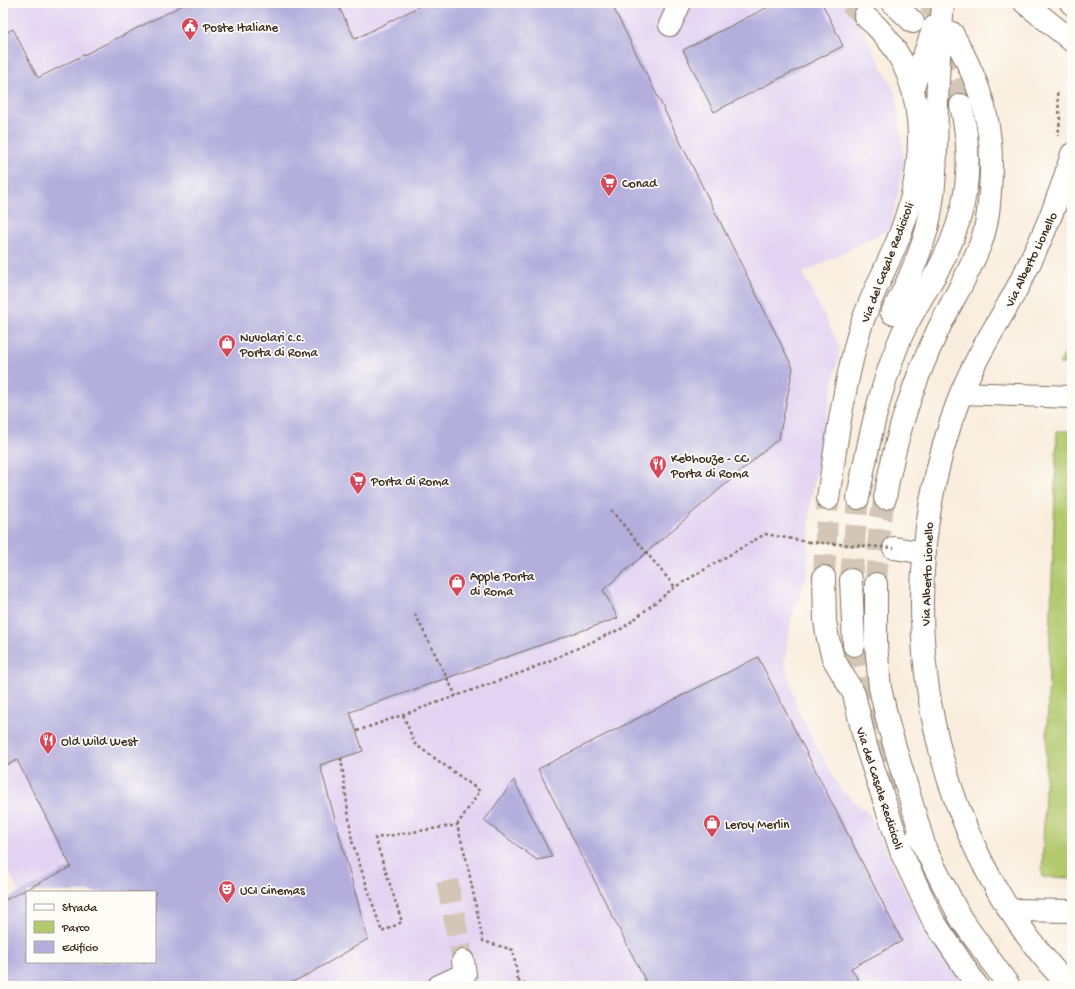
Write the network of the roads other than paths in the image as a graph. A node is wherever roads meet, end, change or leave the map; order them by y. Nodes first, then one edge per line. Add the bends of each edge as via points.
1 (680, 3) edge
2 (893, 3) edge
3 (943, 3) edge
4 (1025, 3) edge
5 (865, 16) tunnel mouth
6 (913, 22) dead end
7 (670, 25) dead end
8 (952, 33) tunnel mouth
9 (1072, 41) edge
10 (913, 86) junction
11 (961, 105) tunnel mouth
12 (1065, 147) edge
13 (892, 313) dead end
14 (961, 394) junction
15 (1072, 397) edge
16 (858, 498) tunnel mouth
17 (885, 498) tunnel mouth
18 (828, 499) tunnel mouth
19 (894, 548) road end
20 (925, 553) junction
21 (824, 577) tunnel mouth
22 (851, 580) tunnel mouth
23 (876, 584) tunnel mouth
24 (854, 645) tunnel mouth
25 (894, 789) tunnel mouth
26 (925, 848) junction
27 (1009, 910) junction
28 (1072, 911) edge
29 (464, 968) dead end
30 (439, 986) edge
31 (977, 986) edge
32 (1009, 986) edge
33 (1069, 986) edge

1 - 7 street
2 - 6 street
3 - 10 street
3 - 13 street via 932,205 916,265
4 - 9 street
5 - 10 street, Via del Casale Redicicoli via 892,43
8 - 17 street via 968,63 987,115 992,155 989,207 981,243 937,332 908,403 895,446
10 - 18 street, Via del Casale Redicicoli via 919,139 916,178 899,236 871,299 851,362
11 - 16 street via 968,158 962,215 950,246 901,337 892,359 879,400
12 - 14 street, Via Alberto Lionello via 1061,192 1044,234 1015,292 970,370
14 - 15 street
14 - 20 street, Via Alberto Lionello via 930,499
19 - 20 street
20 - 27 street, Via Alberto Lionello via 924,654 932,719 944,766 964,823
21 - 31 street, Via del Casale Redicicoli via 825,621 833,658 854,694 866,746 902,854 933,920
22 - 24 street
23 - 26 street via 876,644 880,688
25 - 26 street
26 - 32 street via 961,918
27 - 28 street
27 - 33 street, Via Alberto Lionello
29 - 30 street

